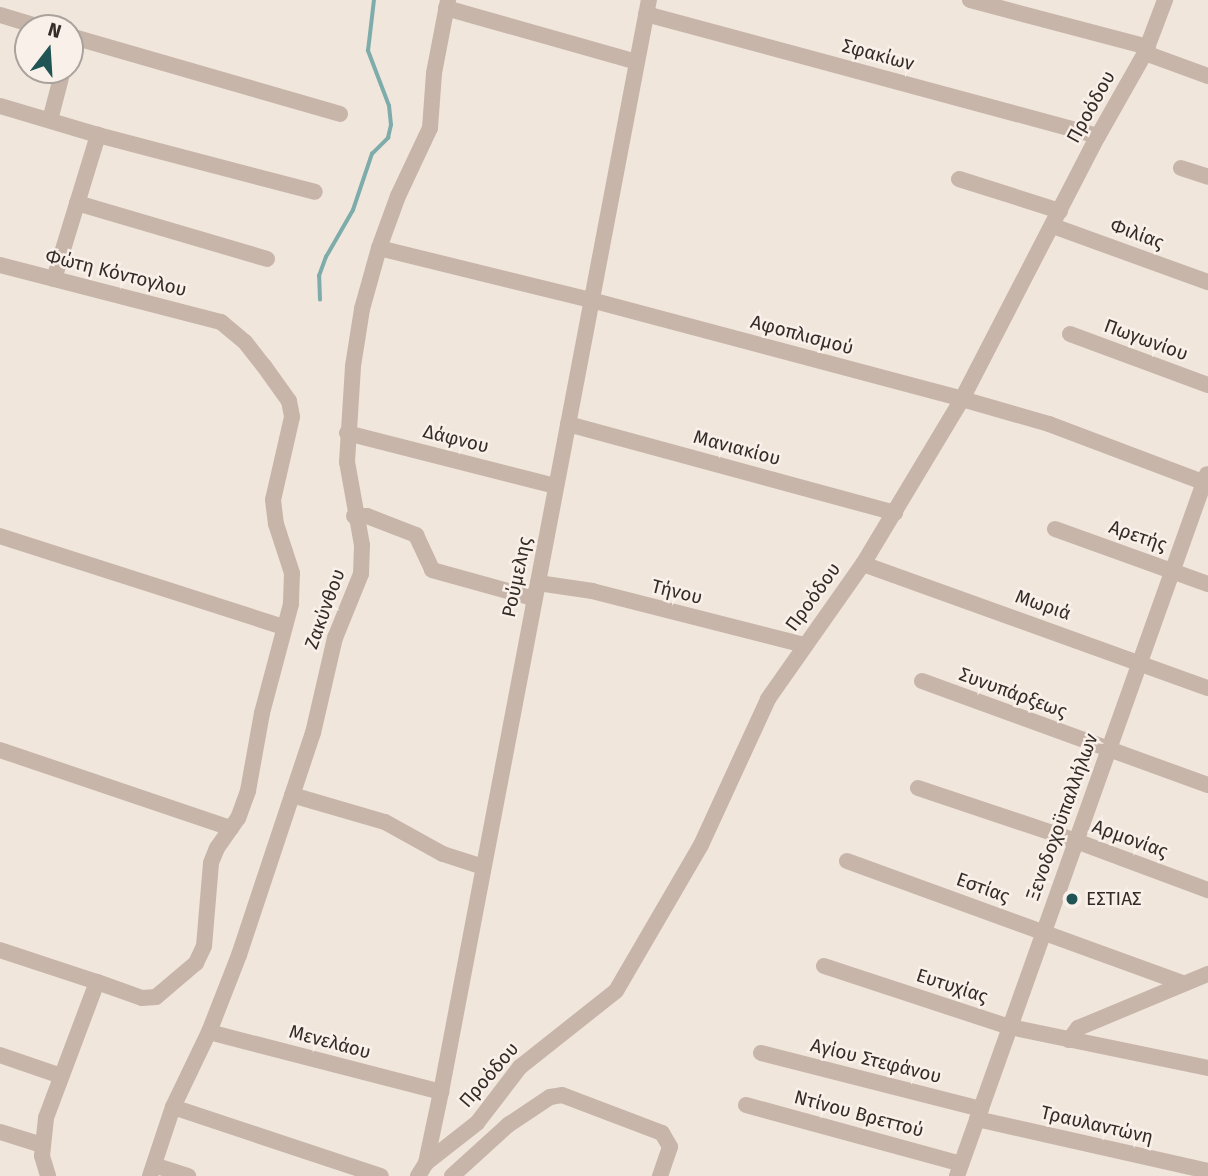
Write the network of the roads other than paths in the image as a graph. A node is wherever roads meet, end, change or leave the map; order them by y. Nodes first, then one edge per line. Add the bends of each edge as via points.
1 (970, 0) edge
2 (1165, 0) edge
3 (447, 4) edge
4 (648, 7) edge
5 (84, 42) edge
6 (1146, 50) junction
7 (637, 62) junction
8 (1208, 76) edge
9 (59, 84) edge
10 (0, 106) edge
11 (340, 114) dead end
12 (50, 120) junction
13 (98, 135) junction
14 (1098, 136) junction
15 (1181, 168) dead end
16 (1208, 177) edge
17 (959, 179) dead end
18 (315, 192) dead end
19 (77, 203) junction
20 (1060, 211) junction
21 (1053, 226) junction
22 (379, 248) junction
23 (267, 258) dead end
24 (0, 265) edge
25 (54, 279) junction
26 (1208, 282) edge
27 (591, 300) junction
28 (1070, 334) dead end
29 (1208, 384) edge
30 (962, 399) junction
31 (568, 424) junction
32 (347, 433) junction
33 (1207, 479) edge
34 (555, 486) junction
35 (895, 513) junction
36 (354, 516) junction
37 (1055, 529) dead end
38 (0, 536) edge
39 (863, 564) junction
40 (1173, 571) junction
41 (1208, 584) edge
42 (536, 591) junction
43 (284, 627) junction
44 (804, 645) junction
45 (1140, 661) junction
46 (922, 681) dead end
47 (1208, 688) edge
48 (0, 750) edge
49 (1108, 750) junction
50 (1208, 785) edge
51 (918, 788) dead end
52 (292, 795) junction
53 (231, 828) junction
54 (1076, 841) junction
55 (847, 861) dead end
56 (483, 867) junction
57 (1208, 890) edge
58 (1043, 933) junction
59 (0, 950) edge
60 (824, 966) dead end
61 (1208, 974) edge
62 (97, 982) junction
63 (1183, 983) junction
64 (1010, 1027) junction
65 (209, 1032) junction
66 (1069, 1040) junction
67 (761, 1053) dead end
68 (0, 1055) edge
69 (1208, 1068) edge
70 (61, 1076) junction
71 (441, 1092) junction
72 (746, 1105) dead end
73 (173, 1107) junction
74 (979, 1114) junction
75 (0, 1132) edge
76 (42, 1145) junction
77 (422, 1169) edge
78 (152, 1170) edge
79 (959, 1170) edge
80 (1208, 1171) edge
81 (48, 1176) edge
82 (188, 1176) edge
83 (381, 1176) edge
84 (452, 1176) edge
85 (660, 1176) edge

1 - 6 street
2 - 6 street, Προόδου
3 - 7 street
3 - 22 street, Ζακύνθου via 434,73 430,128
4 - 7 street, Ρούμελης
4 - 14 street, Σφακίων
5 - 11 street
6 - 8 street
6 - 14 street, Προόδου
7 - 27 street, Ρούμελης
9 - 12 street
10 - 12 street
12 - 13 street
13 - 18 street
13 - 19 street
14 - 20 street, Προόδου
15 - 16 street
17 - 20 street
19 - 23 street
19 - 25 street
20 - 21 street, Προόδου
21 - 26 street, Φιλίας
21 - 30 street, Προόδου
22 - 27 street, Αφοπλισμού
22 - 32 street, Ζακύνθου via 362,309
24 - 25 street, Φώτη Κόντογλου
25 - 43 street, Φώτη Κόντογλου via 221,322 250,348 286,396 291,428 273,500 293,583
27 - 30 street, Αφοπλισμού
27 - 31 street, Ρούμελης
28 - 29 street, Πωγωνίου
30 - 33 street, Αφοπλισμού
30 - 35 street, Προόδου
31 - 34 street, Ρούμελης
31 - 35 street, Μανιακίου
32 - 34 street, Δάφνου
32 - 36 street, Ζακύνθου
33 - 40 street, Ξενοδοχοϋπαλλήλων
34 - 42 street, Ρούμελης
35 - 39 street, Προόδου
36 - 42 street, Τήνου via 368,516 416,534 432,570
36 - 52 street, Ζακύνθου via 362,545 361,573 335,638
37 - 40 street, Αρετής
38 - 43 street
39 - 44 street, Προόδου
39 - 45 street, Μωριά
40 - 41 street, Αρετής
40 - 45 street, Ξενοδοχοϋπαλλήλων
42 - 44 street, Τήνου via 592,591
42 - 56 street, Ρούμελης
43 - 53 street via 248,792
44 - 77 street, Προόδου via 768,699 701,845 617,991 520,1067 477,1123
45 - 47 street, Μωριά
45 - 49 street, Ξενοδοχοϋπαλλήλων
46 - 49 street, Συνυπάρξεως
48 - 53 street
49 - 50 street, Συνυπάρξεως
49 - 54 street, Ξενοδοχοϋπαλλήλων
51 - 54 street, Αρμονίας
52 - 56 street via 385,822 443,854
52 - 65 street, Ζακύνθου
53 - 62 street via 211,863 206,937 196,963 163,993 149,999
54 - 57 street, Αρμονίας
54 - 58 street, Ξενοδοχοϋπαλλήλων
55 - 58 street, Εστίας
56 - 71 street, Ρούμελης
58 - 63 street, Εστίας
58 - 64 street, Ξενοδοχοϋπαλλήλων
59 - 62 street
60 - 64 street, Ευτυχίας
61 - 63 street
62 - 70 street
63 - 66 street via 1078,1028
64 - 66 street, Ευτυχίας
64 - 74 street, Ξενοδοχοϋπαλλήλων
65 - 71 street, Μενελάου
65 - 73 street, Ζακύνθου
66 - 69 street, Ευτυχίας
67 - 74 street, Αγίου Στεφάνου
68 - 70 street
70 - 76 street
71 - 77 street, Ρούμελης
72 - 79 street, Ντίνου Βρεττού
73 - 78 street, Ζακύνθου
73 - 83 street
74 - 79 street, Ξενοδοχοϋπαλλήλων
74 - 80 street, Τραυλαντώνη
75 - 76 street
76 - 81 street
78 - 82 street
84 - 85 street via 508,1125 550,1097 562,1095 662,1133 670,1147

